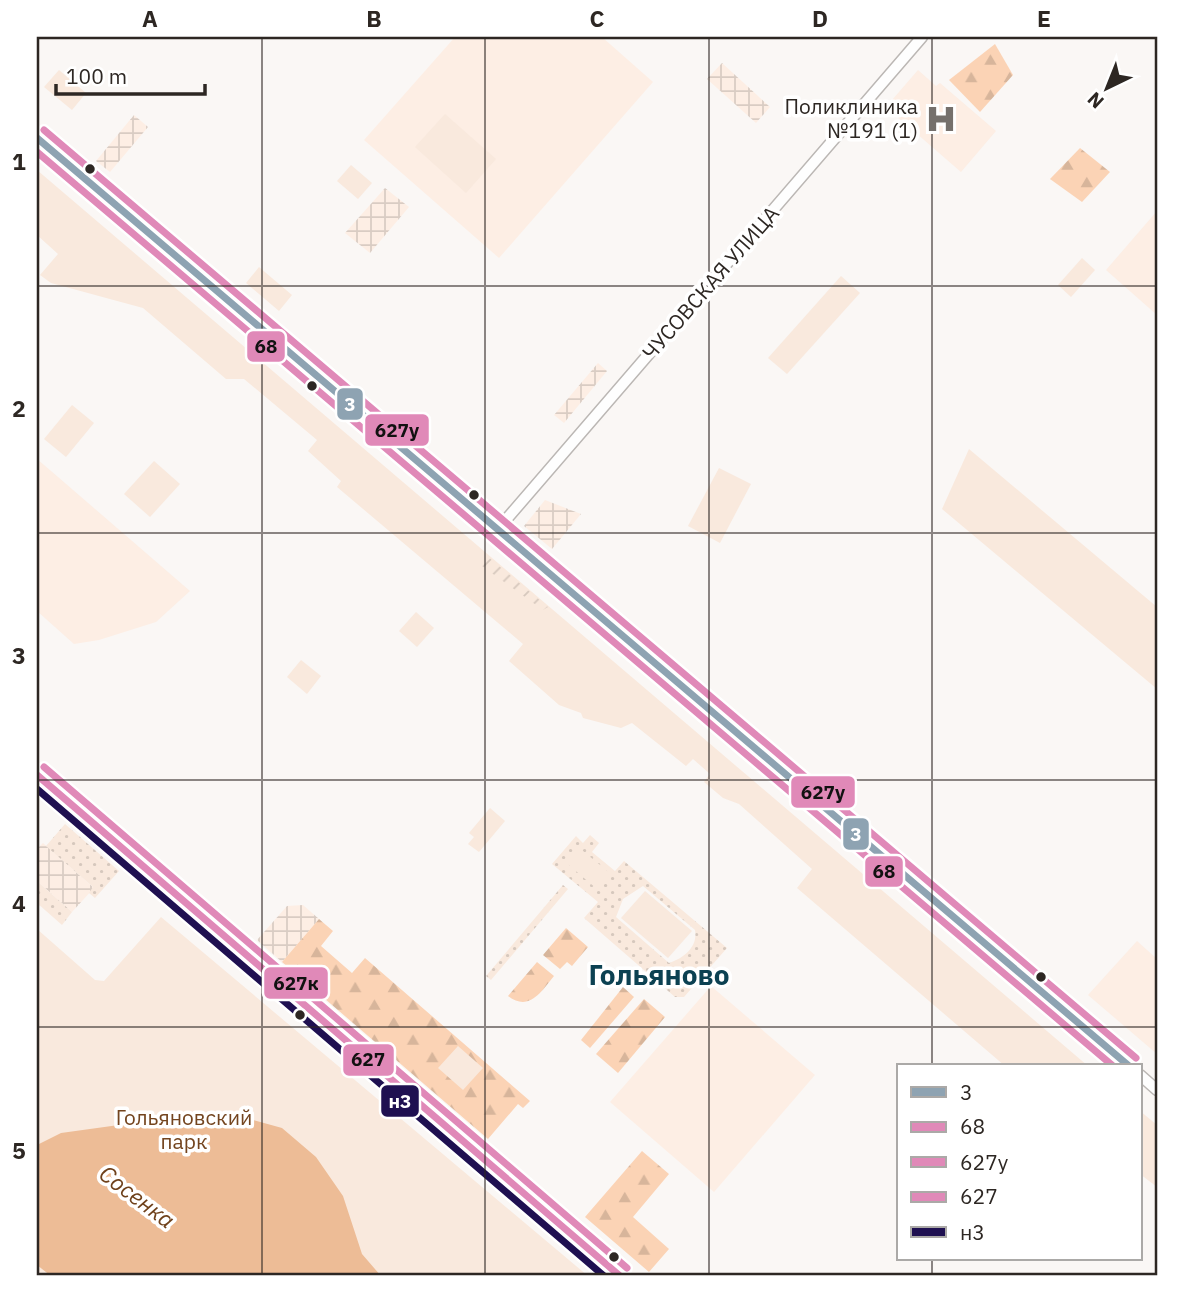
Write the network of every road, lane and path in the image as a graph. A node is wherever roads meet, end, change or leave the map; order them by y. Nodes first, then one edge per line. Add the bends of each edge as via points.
1 (922, 37) edge
2 (37, 138) edge
3 (498, 530) junction
4 (37, 775) edge
5 (1127, 1064) edge
6 (1142, 1077) edge
7 (1157, 1090) edge
8 (620, 1276) edge

1 - 3 street, ЧУСОВСКАЯ УЛИЦА
2 - 3 street
3 - 5 street
4 - 8 street
6 - 7 street

